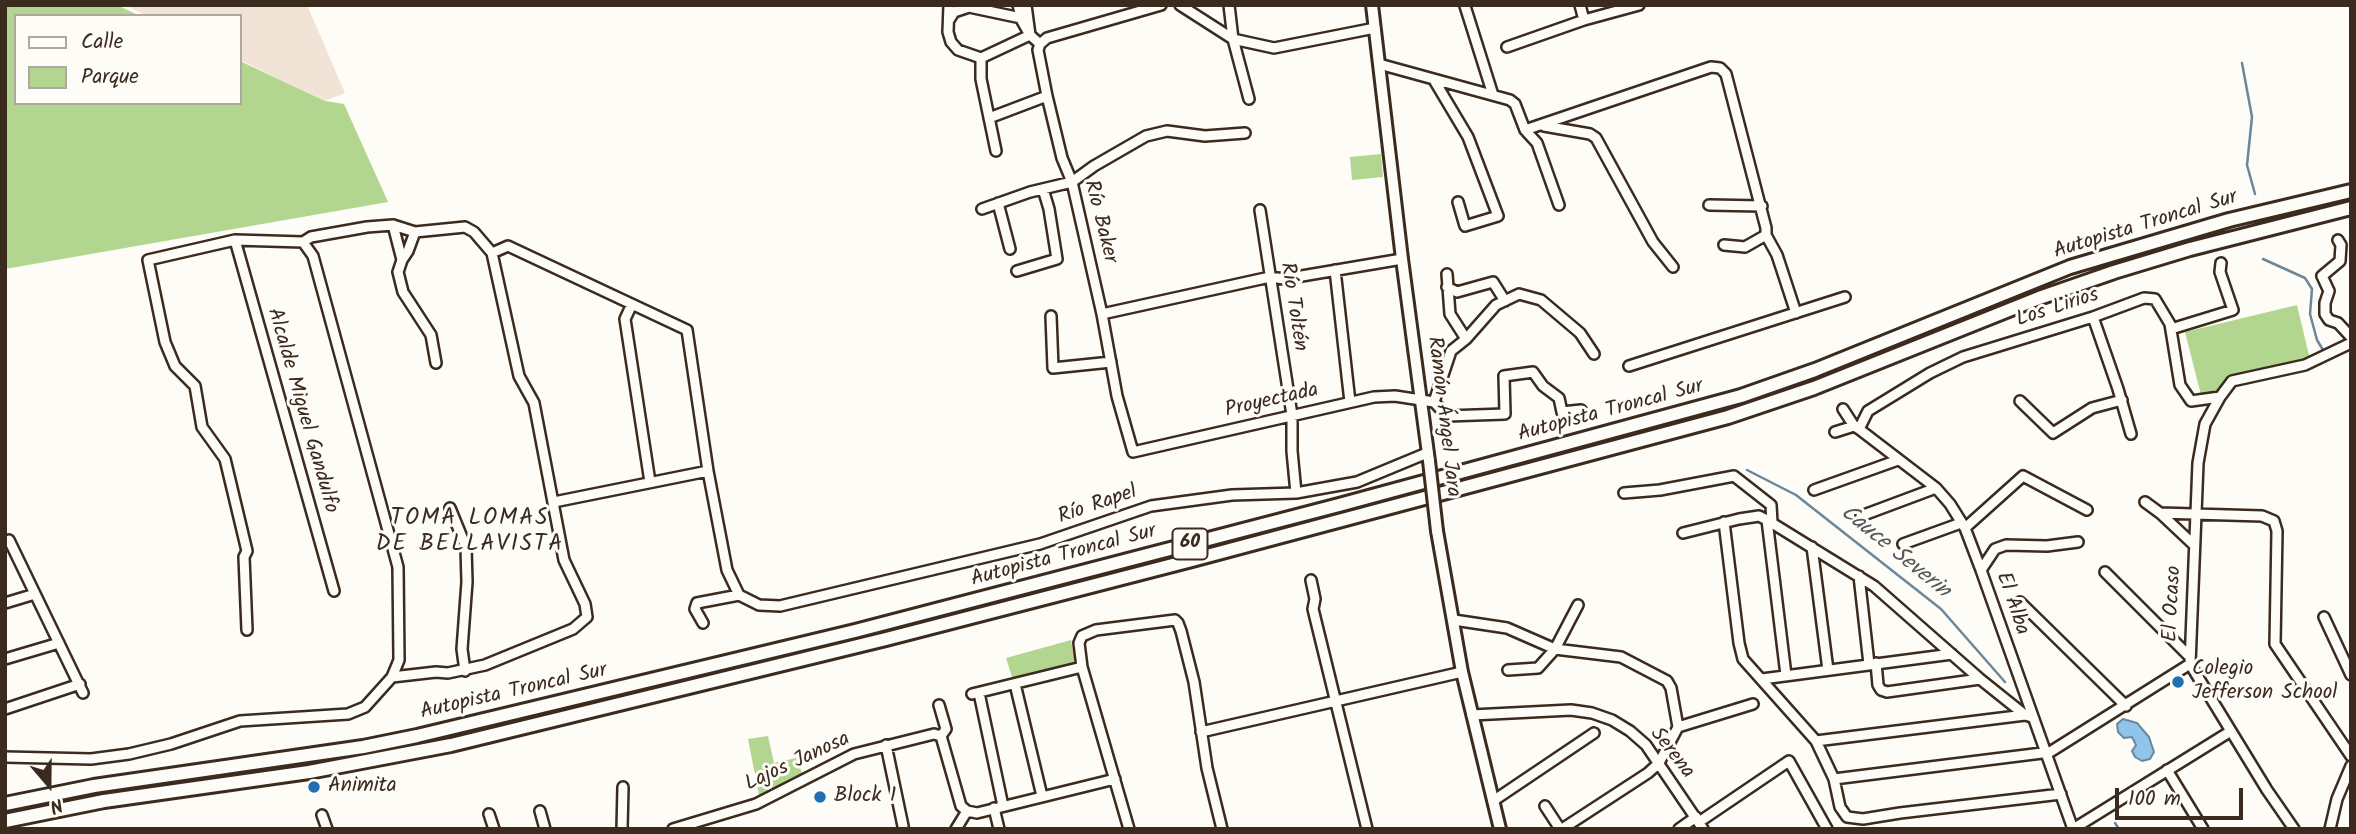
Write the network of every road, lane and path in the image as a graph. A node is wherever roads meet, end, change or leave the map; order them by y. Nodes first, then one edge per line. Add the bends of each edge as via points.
1 (949, 5) edge
2 (1018, 5) edge
3 (1026, 5) edge
4 (1161, 5) edge
5 (1180, 5) edge
6 (1229, 5) edge
7 (1372, 5) edge
8 (1580, 5) edge
9 (1639, 5) edge
10 (1465, 6) edge
11 (1021, 18) junction
12 (1584, 20) junction
13 (948, 21) junction
14 (1375, 29) junction
15 (1030, 35) junction
16 (1233, 39) junction
17 (1040, 44) junction
18 (1507, 47) dead end
19 (981, 58) junction
20 (1379, 64) junction
21 (1434, 80) junction
22 (1493, 95) junction
23 (1046, 96) junction
24 (1249, 99) dead end
25 (989, 118) junction
26 (1543, 125) junction
27 (1525, 130) junction
28 (1245, 134) dead end
29 (996, 151) dead end
30 (1072, 182) junction
31 (1043, 189) junction
32 (2351, 191) edge
33 (1458, 202) dead end
34 (998, 203) junction
35 (1559, 205) dead end
36 (1709, 205) dead end
37 (1762, 206) junction
38 (2351, 208) edge
39 (982, 209) dead end
40 (1260, 210) dead end
41 (393, 225) junction
42 (415, 232) junction
43 (1766, 235) junction
44 (235, 240) junction
45 (2338, 240) dead end
46 (303, 242) junction
47 (1724, 245) dead end
48 (1010, 249) dead end
49 (492, 253) junction
50 (1402, 259) junction
51 (402, 260) junction
52 (2221, 263) dead end
53 (1673, 267) dead end
54 (1335, 270) junction
55 (1017, 271) dead end
56 (1447, 274) dead end
57 (1270, 278) junction
58 (1447, 287) junction
59 (1845, 297) dead end
60 (1505, 301) junction
61 (632, 304) junction
62 (1796, 313) junction
63 (1102, 314) junction
64 (1051, 316) dead end
65 (2093, 317) junction
66 (2171, 329) junction
67 (2351, 337) edge
68 (1466, 339) junction
69 (2351, 343) edge
70 (1594, 354) dead end
71 (1111, 362) junction
72 (436, 363) dead end
73 (1629, 366) dead end
74 (2220, 397) junction
75 (1420, 400) junction
76 (2122, 400) junction
77 (2020, 401) dead end
78 (1350, 402) junction
79 (1434, 402) junction
80 (1843, 409) dead end
81 (1581, 410) dead end
82 (1292, 415) junction
83 (1857, 427) junction
84 (1835, 432) dead end
85 (2131, 435) dead end
86 (1133, 452) joint
87 (1428, 457) junction
88 (1898, 460) junction
89 (708, 471) junction
90 (650, 482) junction
91 (1936, 488) junction
92 (1814, 489) dead end
93 (1624, 493) dead end
94 (1296, 494) junction
95 (554, 502) junction
96 (2145, 502) dead end
97 (450, 508) dead end
98 (2087, 510) dead end
99 (2198, 512) junction
100 (2160, 513) junction
101 (1861, 516) dead end
102 (1770, 521) junction
103 (1724, 522) junction
104 (1963, 526) junction
105 (1683, 533) dead end
106 (2078, 542) dead end
107 (1903, 544) dead end
108 (8, 545) edge
109 (2194, 545) junction
110 (1812, 547) junction
111 (1981, 570) junction
112 (2105, 572) dead end
113 (1859, 576) junction
114 (1311, 580) dead end
115 (334, 591) dead end
116 (35, 594) junction
117 (739, 595) junction
118 (2020, 602) dead end
119 (5, 603) edge
120 (1578, 605) dead end
121 (2323, 617) dead end
122 (1454, 620) junction
123 (703, 623) dead end
124 (247, 630) dead end
125 (59, 643) junction
126 (1555, 649) junction
127 (1952, 654) junction
128 (5, 659) edge
129 (2189, 659) junction
130 (1873, 664) junction
131 (1082, 667) junction
132 (1508, 670) dead end
133 (1828, 670) junction
134 (465, 671) junction
135 (1462, 672) junction
136 (2351, 675) edge
137 (1786, 676) junction
138 (392, 677) junction
139 (1762, 679) junction
140 (1980, 679) junction
141 (1015, 684) junction
142 (1336, 701) junction
143 (1753, 704) dead end
144 (939, 705) dead end
145 (2126, 706) junction
146 (5, 709) edge
147 (1472, 715) junction
148 (2029, 716) junction
149 (1678, 727) junction
150 (2231, 731) junction
151 (1201, 732) junction
152 (1594, 733) dead end
153 (942, 736) junction
154 (1816, 741) junction
155 (886, 745) junction
156 (2045, 754) junction
157 (2351, 756) edge
158 (5, 757) edge
159 (1659, 763) junction
160 (2351, 766) edge
161 (2167, 770) junction
162 (1115, 779) junction
163 (1834, 779) junction
164 (623, 787) dead end
165 (2061, 794) junction
166 (1042, 796) junction
167 (1493, 801) junction
168 (5, 804) edge
169 (1545, 806) dead end
170 (998, 807) junction
171 (540, 811) dead end
172 (967, 811) junction
173 (489, 814) dead end
174 (322, 815) dead end
175 (5, 821) edge
176 (1699, 823) edge
177 (705, 824) edge
178 (903, 826) dead end
179 (327, 829) edge
180 (494, 829) edge
181 (545, 829) edge
182 (622, 829) edge
183 (673, 829) edge
184 (956, 829) edge
185 (999, 829) edge
186 (1129, 829) edge
187 (1222, 829) edge
188 (1367, 829) edge
189 (1500, 829) edge
190 (1561, 829) edge
191 (1679, 829) edge
192 (1827, 829) edge
193 (2073, 829) edge
194 (2203, 829) edge
195 (2294, 829) edge
196 (2330, 829) edge

1 - 13 street
2 - 11 street
3 - 15 street
4 - 17 street
5 - 16 street
6 - 16 street
7 - 14 main road, Ramón Ángel Jara
8 - 12 street
9 - 12 street
10 - 22 street
11 - 13 street via 969,7 954,12
11 - 15 street
12 - 18 street
13 - 19 street via 951,42 958,50
14 - 16 street via 1274,48
14 - 20 main road, Ramón Ángel Jara
15 - 17 street
15 - 19 street
16 - 24 street
17 - 23 street, Río Baker
19 - 25 street
20 - 21 street
20 - 50 main road, Ramón Ángel Jara
21 - 22 street
21 - 33 street via 1468,137 1498,216 1465,226
22 - 27 street via 1515,104
23 - 25 street
23 - 30 street, Río Baker
25 - 29 street
26 - 27 street
26 - 37 street via 1711,67 1720,68 1726,74
26 - 53 street via 1596,138 1653,242
27 - 35 street via 1537,144
28 - 30 street via 1205,136 1167,131 1146,136
30 - 31 street
30 - 63 street, Río Baker
31 - 34 street
31 - 55 street via 1057,259
32 - 168 highway, Autopista Troncal Sur / 60 via 2229,220 2070,267 1741,396 1339,505 855,631 417,736
34 - 39 street
34 - 48 street
36 - 37 street
37 - 43 street
38 - 175 highway, Autopista Troncal Sur / 60 via 2113,272 1739,414 1246,546 451,745
40 - 57 street, Río Toltén
41 - 42 street
41 - 46 street
41 - 51 street
42 - 49 street via 465,227
42 - 51 street
43 - 47 street via 1745,247
43 - 62 street
44 - 46 street
44 - 115 street, Alcalde Miguel Gandulfo
44 - 124 street via 148,260 165,342 175,366 195,386 202,427 225,459 247,551
45 - 67 street via 2340,261 2322,276 2329,291 2325,314
46 - 138 street via 313,256 398,567 399,660
49 - 61 street via 508,246
49 - 95 street via 519,376 534,402
50 - 54 street
50 - 75 main road, Ramón Ángel Jara
51 - 72 street via 398,272 403,292 431,335
52 - 66 street via 2233,310
54 - 57 street
54 - 78 street
56 - 58 street
57 - 63 street
57 - 82 street, Río Toltén
58 - 60 street via 1457,292 1493,282
58 - 68 street via 1450,314
59 - 62 street
60 - 68 street
60 - 70 street via 1518,295 1541,300 1580,333
61 - 89 street via 687,330
61 - 90 street via 625,319
62 - 73 street
63 - 71 street, Río Baker
64 - 71 street via 1053,368
65 - 66 street, Los Lirios via 2144,298 2155,299
65 - 76 street
65 - 83 street, Los Lirios via 1963,357 1868,411
66 - 74 street, Los Lirios via 2180,385 2192,401
68 - 79 street via 1451,351
69 - 74 street via 2305,365 2232,381
71 - 86 street, Río Baker
74 - 99 street, El Ocaso via 2205,424 2198,463
75 - 78 street, Proyectada via 1374,397
75 - 79 street, Proyectada
75 - 87 main road, Ramón Ángel Jara
76 - 77 street via 2092,408 2053,433
76 - 85 street
78 - 82 street, Proyectada
79 - 81 street, Proyectada via 1447,416 1505,414 1504,376 1533,372 1559,398 1562,412
80 - 83 street, El Alba
82 - 86 street, Proyectada
82 - 94 street, Río Toltén
83 - 84 street
83 - 88 street, El Alba
87 - 94 street, Río Rapel via 1357,482
87 - 122 main road, Ramón Ángel Jara, bridge
88 - 91 street, El Alba
88 - 92 street
89 - 90 street
89 - 117 street via 727,570
90 - 95 street
91 - 101 street
91 - 104 street, El Alba
93 - 102 street via 1734,476 1771,505
94 - 117 street, Río Rapel via 1232,495 1151,506 1040,544 780,606 759,605
95 - 134 street via 564,560 587,617 573,629
96 - 100 street
97 - 134 street via 466,547
98 - 104 street via 2023,476
99 - 100 street
99 - 109 street, El Ocaso
99 - 157 street via 2262,516 2274,521 2275,644
100 - 109 street
102 - 103 street via 1759,516
102 - 110 street
102 - 137 street
103 - 105 street
103 - 139 street via 1740,650
104 - 107 street
104 - 111 street, El Alba
106 - 111 street via 2006,545 1995,549
108 - 116 street
109 - 129 street, El Ocaso
110 - 113 street
110 - 133 street
111 - 148 street, El Alba
112 - 129 street
113 - 127 street
113 - 130 street
114 - 142 street via 1313,609
116 - 119 street
116 - 125 street
117 - 123 street via 697,603 695,609
118 - 145 street
120 - 126 street
121 - 136 street
122 - 126 street via 1507,628
122 - 135 main road, Ramón Ángel Jara
125 - 128 street
125 - 146 street via 81,689
126 - 132 street via 1538,668
126 - 149 street via 1622,657 1667,681
127 - 130 street
127 - 140 street
129 - 145 street
129 - 150 street, El Ocaso
130 - 133 street
130 - 140 street via 1878,685 1887,692
131 - 141 street
131 - 151 street via 1079,643 1088,632 1175,620 1194,682
131 - 162 street
133 - 137 street
134 - 138 street
135 - 142 street
135 - 147 main road, Ramón Ángel Jara
137 - 139 street
138 - 158 street via 365,707 348,714 240,721 171,744 91,759
139 - 154 street
140 - 148 street
141 - 166 street
141 - 170 street via 976,694
142 - 151 street
142 - 188 street
143 - 149 street
144 - 153 street via 946,729
145 - 156 street
147 - 159 street, Serena via 1560,710 1592,713 1630,731
147 - 167 main road, Ramón Ángel Jara
148 - 154 street
148 - 156 street, El Alba
149 - 159 street
150 - 161 street
150 - 195 street, El Ocaso
151 - 187 street
152 - 167 street
153 - 155 street, Lajos Janosa
153 - 172 street via 961,806
154 - 163 street
155 - 177 street, Lajos Janosa via 854,754 757,804
155 - 178 street
156 - 163 street
156 - 165 street, El Alba
159 - 176 street, Serena
159 - 190 street
160 - 196 street
161 - 193 street
161 - 194 street
162 - 166 street
162 - 186 street
163 - 165 street via 1840,807 1853,819
164 - 182 street
165 - 193 street, El Alba
166 - 170 street
167 - 189 main road, Ramón Ángel Jara
169 - 190 street
170 - 172 street
170 - 185 street
171 - 181 street
172 - 184 street
173 - 180 street
174 - 179 street
176 - 191 street
176 - 192 street via 1789,761
177 - 183 street, Lajos Janosa

